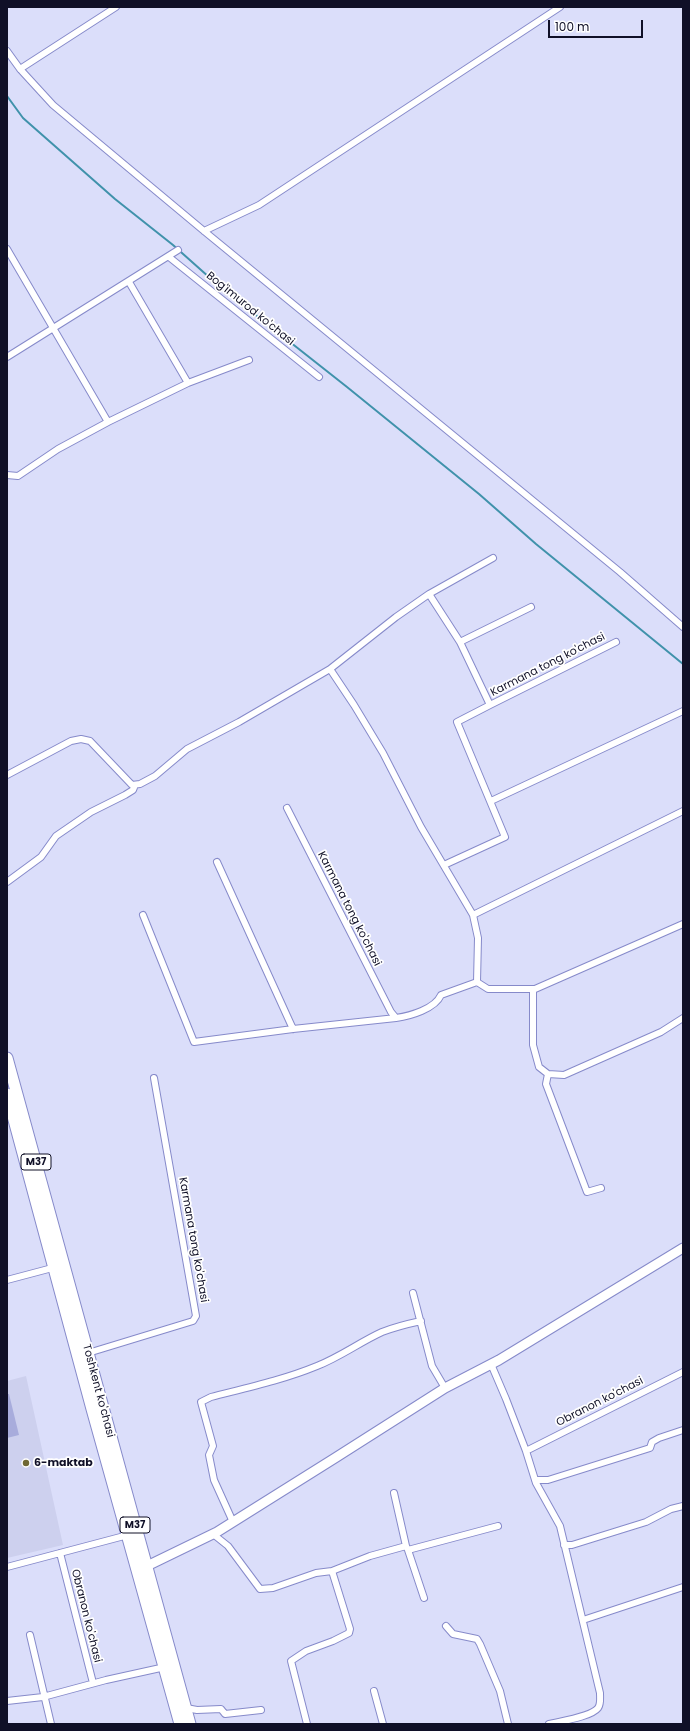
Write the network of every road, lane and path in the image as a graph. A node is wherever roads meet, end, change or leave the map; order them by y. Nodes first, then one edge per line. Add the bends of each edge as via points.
1 (116, 7) edge
2 (560, 7) edge
3 (7, 50) edge
4 (20, 69) junction
5 (204, 231) junction
6 (7, 249) edge
7 (178, 250) dead end
8 (169, 257) junction
9 (129, 282) junction
10 (53, 328) junction
11 (7, 358) edge
12 (249, 360) dead end
13 (319, 377) dead end
14 (188, 383) junction
15 (108, 422) junction
16 (7, 475) edge
17 (493, 558) dead end
18 (429, 594) junction
19 (531, 607) dead end
20 (683, 627) edge
21 (460, 642) junction
22 (616, 642) dead end
23 (330, 669) junction
24 (490, 705) junction
25 (683, 711) edge
26 (7, 775) edge
27 (135, 785) junction
28 (491, 801) junction
29 (286, 808) dead end
30 (683, 812) edge
31 (217, 862) dead end
32 (444, 865) junction
33 (7, 882) edge
34 (143, 915) dead end
35 (473, 915) junction
36 (683, 924) edge
37 (477, 982) junction
38 (533, 989) junction
39 (396, 1018) junction
40 (683, 1018) edge
41 (292, 1029) junction
42 (7, 1058) edge
43 (548, 1074) junction
44 (154, 1078) dead end
45 (7, 1094) edge
46 (601, 1188) dead end
47 (683, 1248) edge
48 (59, 1267) junction
49 (7, 1280) edge
50 (413, 1293) dead end
51 (420, 1321) junction
52 (88, 1353) junction
53 (491, 1364) junction
54 (683, 1372) edge
55 (445, 1388) junction
56 (683, 1430) edge
57 (526, 1451) junction
58 (535, 1480) junction
59 (394, 1493) dead end
60 (683, 1506) edge
61 (233, 1522) junction
62 (498, 1526) dead end
63 (213, 1534) junction
64 (128, 1535) junction
65 (564, 1545) junction
66 (407, 1548) junction
67 (60, 1553) junction
68 (147, 1566) junction
69 (7, 1567) edge
70 (332, 1571) junction
71 (683, 1587) edge
72 (424, 1598) dead end
73 (583, 1620) junction
74 (446, 1626) dead end
75 (30, 1635) dead end
76 (165, 1667) junction
77 (93, 1683) junction
78 (374, 1691) dead end
79 (43, 1697) junction
80 (7, 1701) edge
81 (186, 1708) junction
82 (261, 1710) dead end
83 (51, 1724) edge
84 (180, 1724) edge
85 (190, 1724) edge
86 (307, 1724) edge
87 (383, 1724) edge
88 (508, 1724) edge
89 (549, 1724) edge

1 - 4 street
2 - 5 street via 259,205
3 - 4 street
4 - 5 street via 53,105
5 - 20 street via 620,572
6 - 10 street
7 - 8 street
8 - 9 street
8 - 13 street, Bog'imurod ko'chasi
9 - 10 street
9 - 14 street
10 - 11 street
10 - 15 street
12 - 14 street
14 - 15 street
15 - 16 street via 58,449 18,476
17 - 18 street
18 - 21 street, Karmana tong ko'chasi
18 - 23 street
19 - 21 street
21 - 24 street, Karmana tong ko'chasi
22 - 24 street, Karmana tong ko'chasi
23 - 27 street via 240,722 187,749 155,776
23 - 32 street via 383,753 421,827
24 - 28 street, Karmana tong ko'chasi via 457,722
25 - 28 street
26 - 27 street via 81,738 90,741 132,785
27 - 33 street via 133,790 90,812 56,836 41,857
28 - 32 street, Karmana tong ko'chasi via 505,836
29 - 39 street, Karmana tong ko'chasi
30 - 35 street
31 - 41 street
32 - 35 street
34 - 41 street via 194,1042
35 - 37 street via 478,938
36 - 38 street
37 - 38 street via 488,990
37 - 39 street via 441,995 429,1006 405,1017
38 - 43 street via 533,1045 539,1068
39 - 41 street
40 - 43 street via 661,1032 564,1075
42 - 48 highway, Toshkent ko'chasi / M37
43 - 46 street via 546,1084 587,1192
44 - 52 street, Karmana tong ko'chasi via 196,1316 193,1321
45 - 48 highway, Toshkent ko'chasi / M37
47 - 53 street
48 - 49 street
48 - 52 highway, Toshkent ko'chasi / M37
48 - 64 highway, Toshkent ko'chasi / M37
50 - 51 street
51 - 55 street via 432,1366
51 - 61 street via 381,1333 318,1366 201,1402 213,1446 209,1455 214,1480
52 - 68 highway, Toshkent ko'chasi / M37
53 - 55 street
53 - 57 street
54 - 57 street, Obranon ko'chasi
55 - 61 street
56 - 58 street via 659,1438 652,1442 650,1448 548,1480
57 - 58 street
58 - 65 street via 560,1526
59 - 66 street
60 - 65 street via 671,1509 646,1522 572,1545
61 - 63 street
62 - 66 street
63 - 68 street
63 - 70 street via 228,1546 260,1589 273,1588 316,1573
64 - 67 street
64 - 76 highway, Toshkent ko'chasi / M37
65 - 73 street
66 - 70 street via 370,1556
66 - 72 street
67 - 69 street
67 - 77 street, Obranon ko'chasi
68 - 81 highway, Toshkent ko'chasi / M37
70 - 86 street via 350,1629 348,1633 306,1651 291,1661
71 - 73 street
73 - 89 street via 601,1702 598,1708 590,1713
74 - 88 street via 453,1634 477,1639 500,1691
75 - 79 street
76 - 77 street
76 - 84 highway, Toshkent ko'chasi / M37
77 - 79 street
78 - 87 street
79 - 80 street
79 - 83 street
81 - 82 street via 220,1710 226,1714
81 - 85 highway, Toshkent ko'chasi / M37

